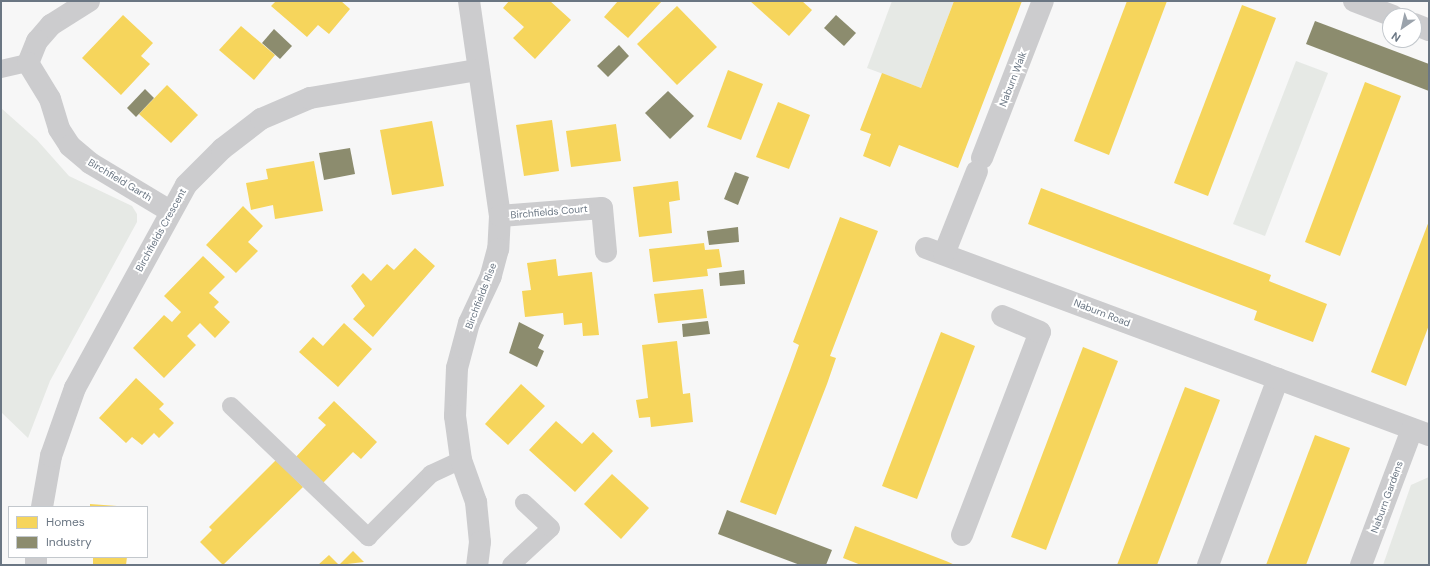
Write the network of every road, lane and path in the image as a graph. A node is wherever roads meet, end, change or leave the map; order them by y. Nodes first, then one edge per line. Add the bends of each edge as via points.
1 (89, 1) edge
2 (470, 1) edge
3 (1043, 1) edge
4 (1354, 1) edge
5 (1382, 12) edge
6 (28, 63) junction
7 (1, 69) edge
8 (478, 70) junction
9 (170, 211) junction
10 (500, 216) junction
11 (935, 251) joint
12 (606, 252) dead end
13 (1002, 316) dead end
14 (1278, 379) junction
15 (231, 406) dead end
16 (1420, 432) edge
17 (461, 460) junction
18 (524, 503) dead end
19 (42, 506) edge
20 (962, 534) dead end
21 (477, 565) edge
22 (511, 565) edge
23 (1208, 565) edge
24 (1361, 565) edge

1 - 6 street via 51,24 37,41
2 - 8 street, Birchfields Rise
3 - 11 street, Naburn Walk via 979,164
4 - 5 street
6 - 7 lane
6 - 9 street, Birchfield Garth via 47,93 70,146 90,163
8 - 9 street, Birchfields Crescent via 310,98 261,120 222,149 186,185
8 - 10 street, Birchfields Rise
9 - 19 street, Birchfields Crescent via 75,388 51,456
10 - 12 street, Birchfields Court via 602,208
10 - 17 street, Birchfields Rise via 492,270 469,323 457,368 455,416
11 - 14 street, Naburn Road
13 - 20 street via 1040,332
14 - 16 street, Naburn Road
14 - 23 street
15 - 17 lane via 368,537 431,474
16 - 24 street, Naburn Gardens
17 - 21 street, Birchfields Rise via 476,502 480,542
18 - 22 lane via 551,528

